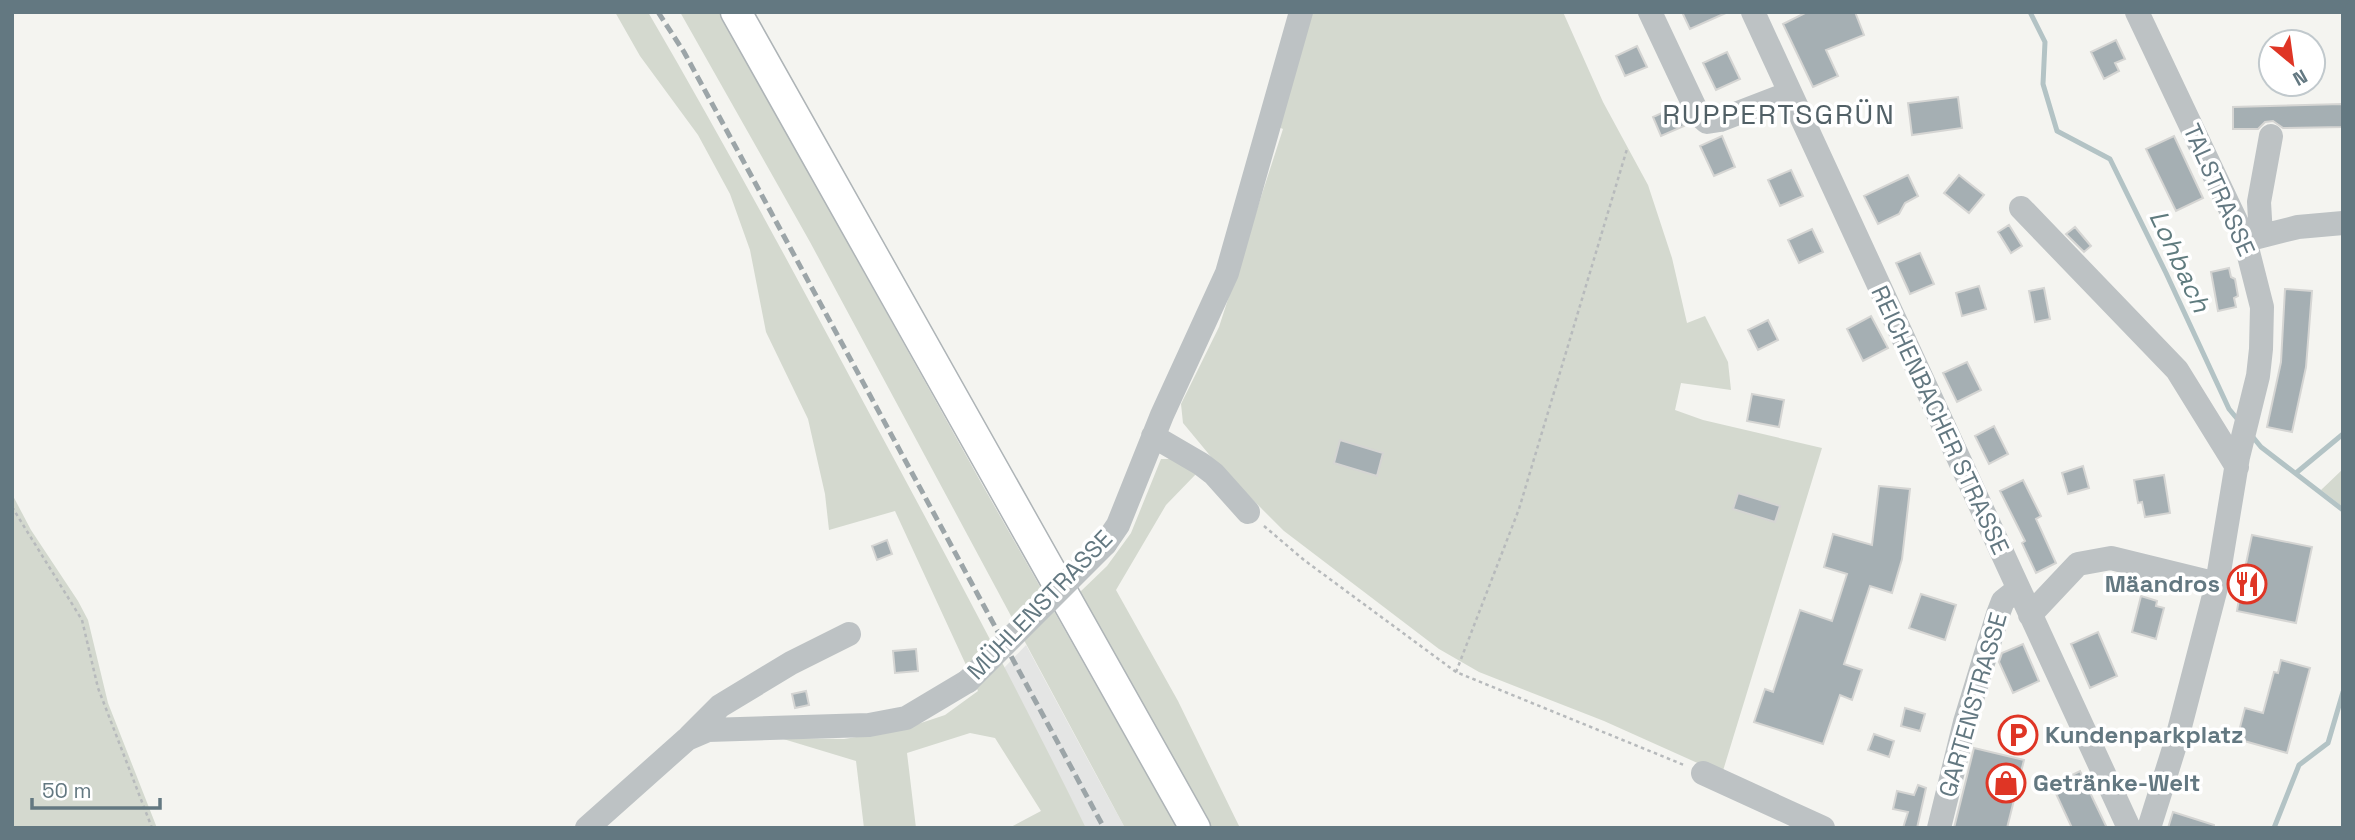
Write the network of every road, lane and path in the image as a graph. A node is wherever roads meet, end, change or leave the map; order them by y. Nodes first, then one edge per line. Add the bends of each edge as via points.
1 (736, 12) edge
2 (1300, 12) edge
3 (1650, 12) edge
4 (1753, 12) edge
5 (2137, 12) edge
6 (1790, 93) junction
7 (2271, 136) dead end
8 (1627, 149) dead end
9 (2021, 208) dead end
10 (2343, 223) edge
11 (2253, 238) junction
12 (1153, 436) junction
13 (2237, 462) junction
14 (12, 507) edge
15 (1248, 512) joint
16 (2217, 584) junction
17 (2018, 589) junction
18 (2031, 615) junction
19 (849, 634) dead end
20 (1456, 672) junction
21 (687, 739) junction
22 (1703, 773) joint
23 (152, 828) edge
24 (587, 828) edge
25 (1195, 828) edge
26 (1823, 828) edge
27 (1939, 828) edge
28 (2129, 828) edge
29 (2149, 828) edge

1 - 25 main road
2 - 12 street, MÜHLENSTRASSE via 1227,273
3 - 6 street via 1698,114 1707,122
4 - 6 street, REICHENBACHER STRASSE
5 - 11 street, TALSTRASSE
6 - 17 street, REICHENBACHER STRASSE
7 - 11 street
8 - 20 path via 1520,509
9 - 13 street via 2177,370
10 - 11 street
11 - 13 street, TALSTRASSE via 2262,307 2261,349
12 - 15 street via 1201,464
12 - 21 street, MÜHLENSTRASSE, bridge via 1118,525 1105,544 968,681 906,718 869,725 708,730
13 - 16 street, TALSTRASSE
14 - 23 path via 82,620 98,688
15 - 20 path via 1304,560
16 - 18 street via 2111,558 2078,564
16 - 29 street, TALSTRASSE
17 - 18 street, REICHENBACHER STRASSE
17 - 27 street, GARTENSTRASSE via 2003,601 1998,614
18 - 28 street, REICHENBACHER STRASSE
19 - 21 street via 720,706
20 - 22 path
21 - 24 street, MÜHLENSTRASSE
22 - 26 street

